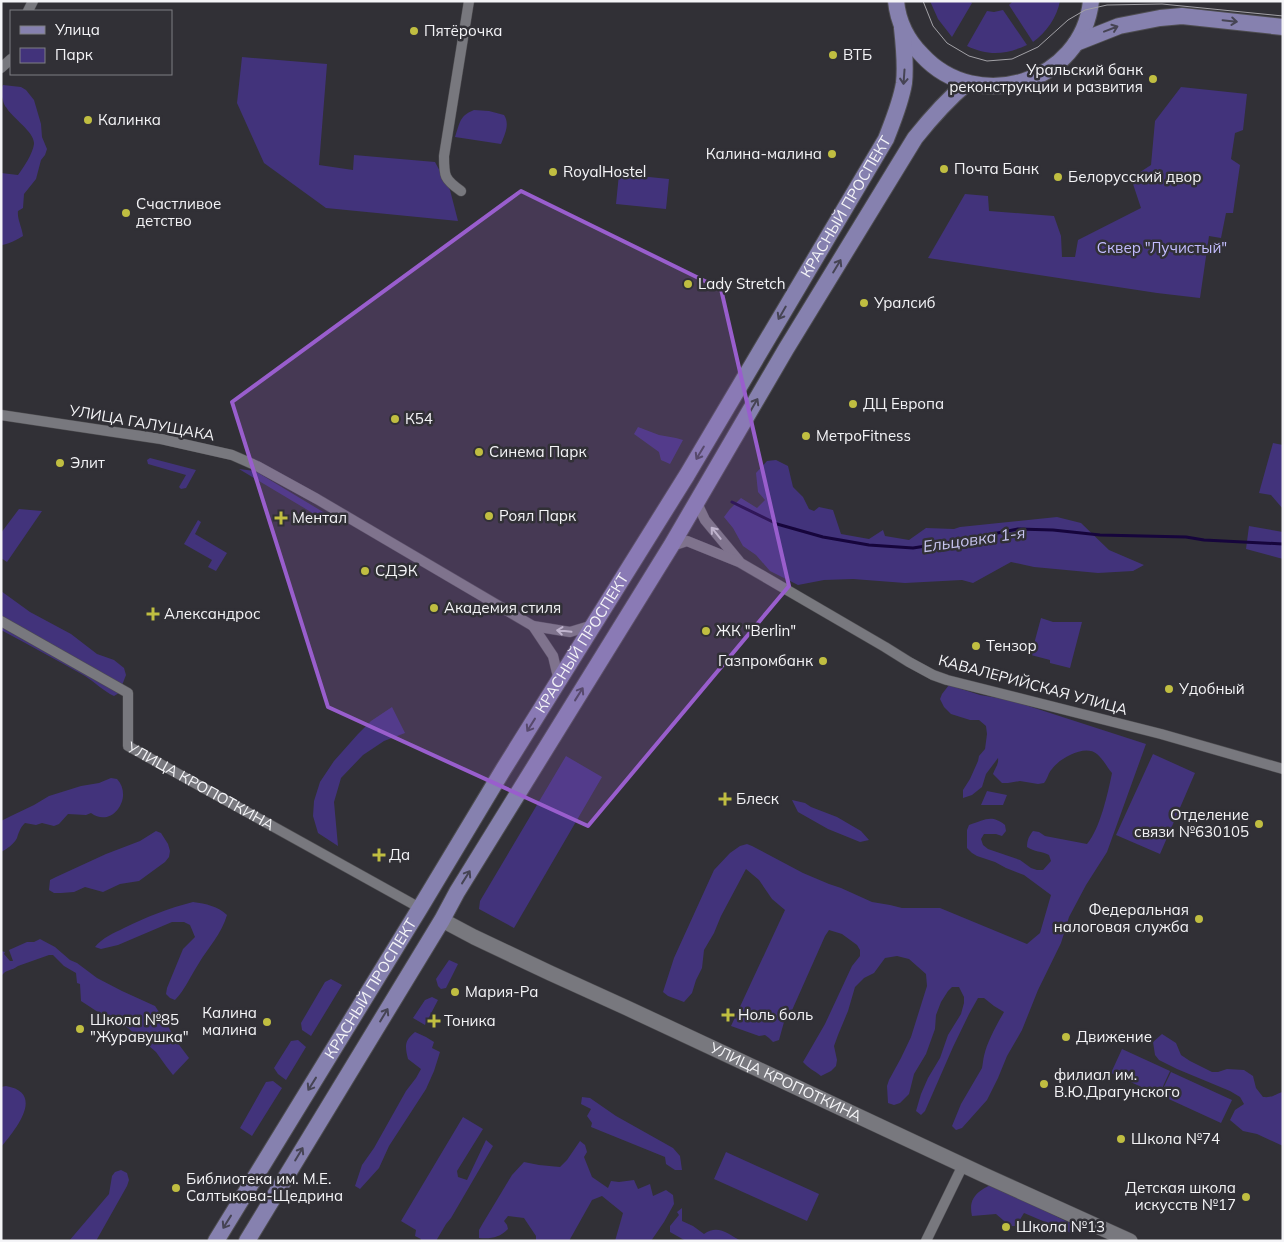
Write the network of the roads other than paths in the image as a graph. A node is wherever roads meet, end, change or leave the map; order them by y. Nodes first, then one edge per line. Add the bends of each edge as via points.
1 (468, 1) edge
2 (884, 1) edge
3 (1091, 1) edge
4 (896, 7) edge
5 (1283, 27) edge
6 (902, 28) junction
7 (1076, 43) junction
8 (967, 83) junction
9 (461, 191) dead end
10 (1, 415) edge
11 (697, 503) junction
12 (671, 546) junction
13 (739, 562) junction
14 (1, 621) edge
15 (594, 624) junction
16 (533, 626) junction
17 (559, 681) junction
18 (503, 770) junction
19 (1283, 770) edge
20 (525, 782) junction
21 (420, 908) junction
22 (442, 920) junction
23 (963, 1165) junction
24 (216, 1241) edge
25 (247, 1241) edge
26 (926, 1241) edge
27 (1130, 1241) edge

1 - 9 street via 444,156 444,173
2 - 4 main road
3 - 7 main road via 1090,14
4 - 6 main road
7 -> 5 main road via 1119,26 1182,16
6 - 8 main road via 928,63
6 -> 15 main road, КРАСНЫЙ ПРОСПЕКТ via 904,84 886,139
7 - 8 main road via 1060,62 1040,76 1024,82 992,87
11 -> 8 main road, КРАСНЫЙ ПРОСПЕКТ via 786,349 915,138 950,97
10 - 16 street, УЛИЦА ГАЛУЩАКА via 161,438 232,455 317,499
11 - 12 main road, КРАСНЫЙ ПРОСПЕКТ
13 -> 11 street via 705,520
12 - 13 street via 687,541
20 -> 12 main road, КРАСНЫЙ ПРОСПЕКТ
13 - 19 street, КАВАЛЕРИЙСКАЯ УЛИЦА via 933,675 1161,734
14 - 21 street, УЛИЦА КРОПОТКИНА via 128,693 128,746
15 -> 16 street via 570,632
15 - 17 main road, КРАСНЫЙ ПРОСПЕКТ
16 - 17 street via 553,656
17 -> 18 main road, КРАСНЫЙ ПРОСПЕКТ
18 - 20 main road
18 - 21 main road, КРАСНЫЙ ПРОСПЕКТ
22 -> 20 main road, КРАСНЫЙ ПРОСПЕКТ
21 - 22 main road
21 -> 24 main road, КРАСНЫЙ ПРОСПЕКТ
22 - 23 main road, УЛИЦА КРОПОТКИНА via 550,974
25 -> 22 main road, КРАСНЫЙ ПРОСПЕКТ
23 - 26 street
23 - 27 main road, УЛИЦА КРОПОТКИНА

